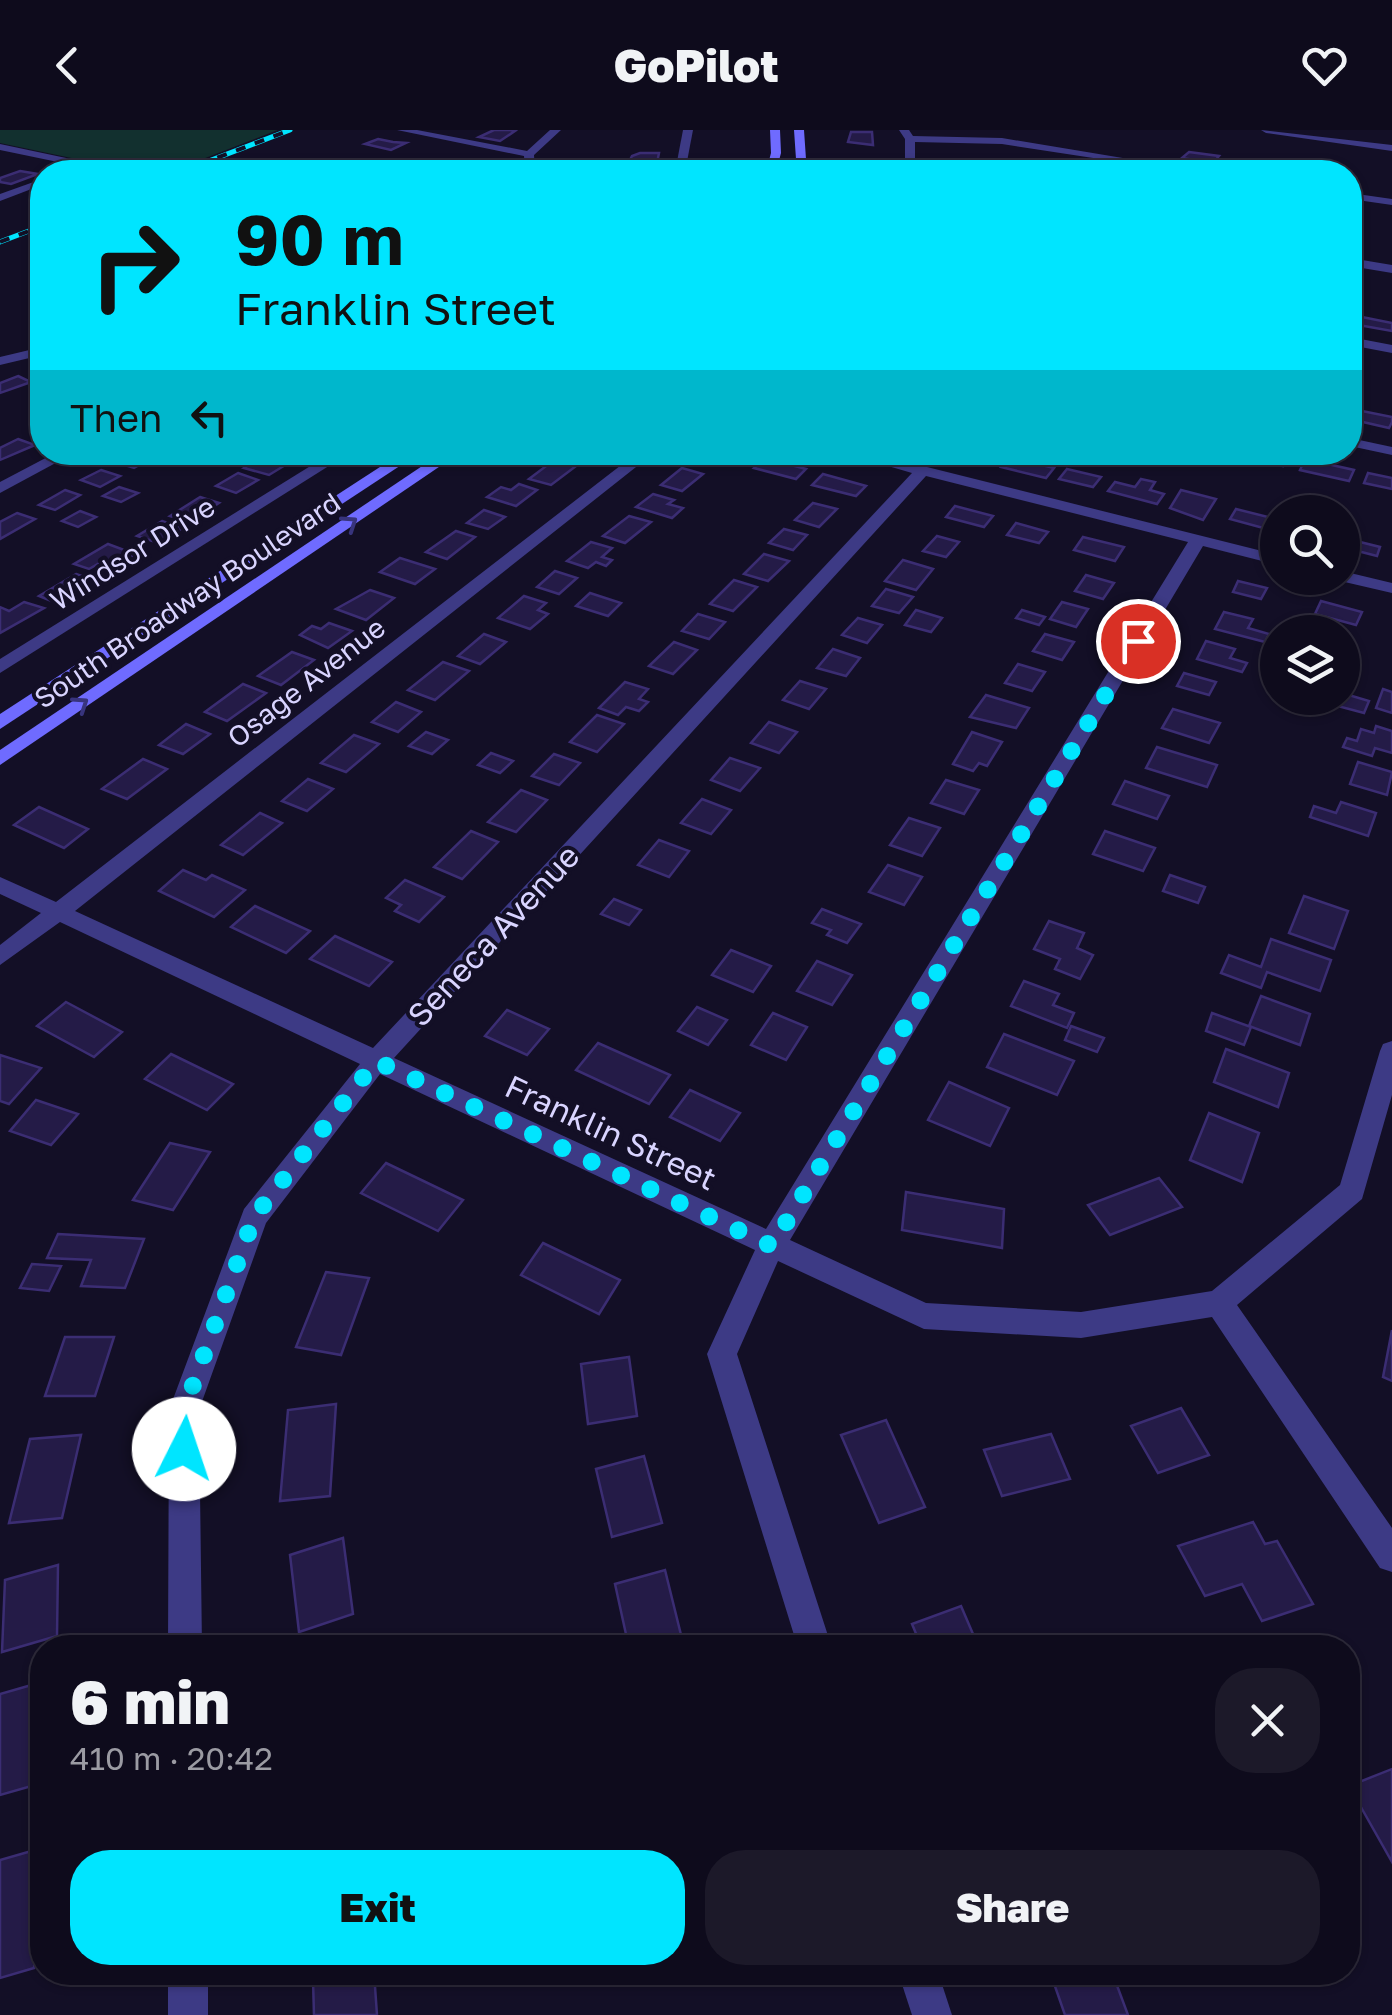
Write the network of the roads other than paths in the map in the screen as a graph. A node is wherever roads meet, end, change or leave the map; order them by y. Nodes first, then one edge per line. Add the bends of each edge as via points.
1 (402, 130) edge
2 (556, 130) edge
3 (688, 130) edge
4 (775, 130) edge
5 (798, 130) edge
6 (1267, 130) edge
7 (907, 134) edge
8 (0, 147) edge
9 (1392, 148) edge
10 (529, 154) junction
11 (60, 160) edge
12 (529, 160) edge
13 (682, 160) edge
14 (774, 160) edge
15 (801, 160) edge
16 (909, 160) edge
17 (1125, 160) edge
18 (30, 187) edge
19 (0, 198) edge
20 (1362, 198) edge
21 (1392, 202) edge
22 (1362, 264) edge
23 (1392, 270) edge
24 (1362, 343) edge
25 (1392, 349) edge
26 (30, 354) edge
27 (0, 361) edge
28 (1362, 445) edge
29 (1392, 451) edge
30 (44, 465) edge
31 (323, 465) edge
32 (394, 465) edge
33 (435, 465) edge
34 (631, 465) edge
35 (896, 465) edge
36 (922, 472) junction
37 (0, 488) edge
38 (1198, 540) junction
39 (1260, 556) edge
40 (1360, 580) edge
41 (1392, 588) edge
42 (0, 668) edge
43 (0, 723) edge
44 (0, 759) edge
45 (0, 885) edge
46 (56, 911) junction
47 (0, 957) edge
48 (1392, 1051) edge
49 (376, 1061) junction
50 (772, 1246) junction
51 (1219, 1302) junction
52 (1392, 1556) edge
53 (186, 1635) edge
54 (811, 1635) edge
55 (188, 1985) edge
56 (922, 1985) edge
57 (188, 2015) edge
58 (932, 2015) edge

1 - 10 street
2 - 10 street
3 - 13 street
4 - 14 main road
5 - 15 main road
6 - 9 street
7 - 16 street
7 - 17 street
8 - 11 street
10 - 12 street
18 - 19 street
20 - 21 street
22 - 23 street
24 - 25 street
26 - 27 street
28 - 29 street
30 - 37 street
31 - 42 street, Windsor Drive
32 - 43 main road, South Broadway Boulevard
44 -> 33 main road, South Broadway Boulevard
34 - 46 street, Osage Avenue
35 - 36 street
36 - 38 street
36 - 49 street, Seneca Avenue
38 - 39 street
38 - 50 street
40 - 41 street
45 - 46 street, Franklin Street
46 - 47 street, Osage Avenue
46 - 49 street, Franklin Street
48 - 51 street via 1352,1191
49 - 50 street, Franklin Street
49 - 53 street, Seneca Avenue via 254,1217 184,1410
50 - 51 street, Franklin Street via 924,1316 1081,1325
50 - 54 street via 722,1354
51 - 52 street
55 - 57 street
56 - 58 street

